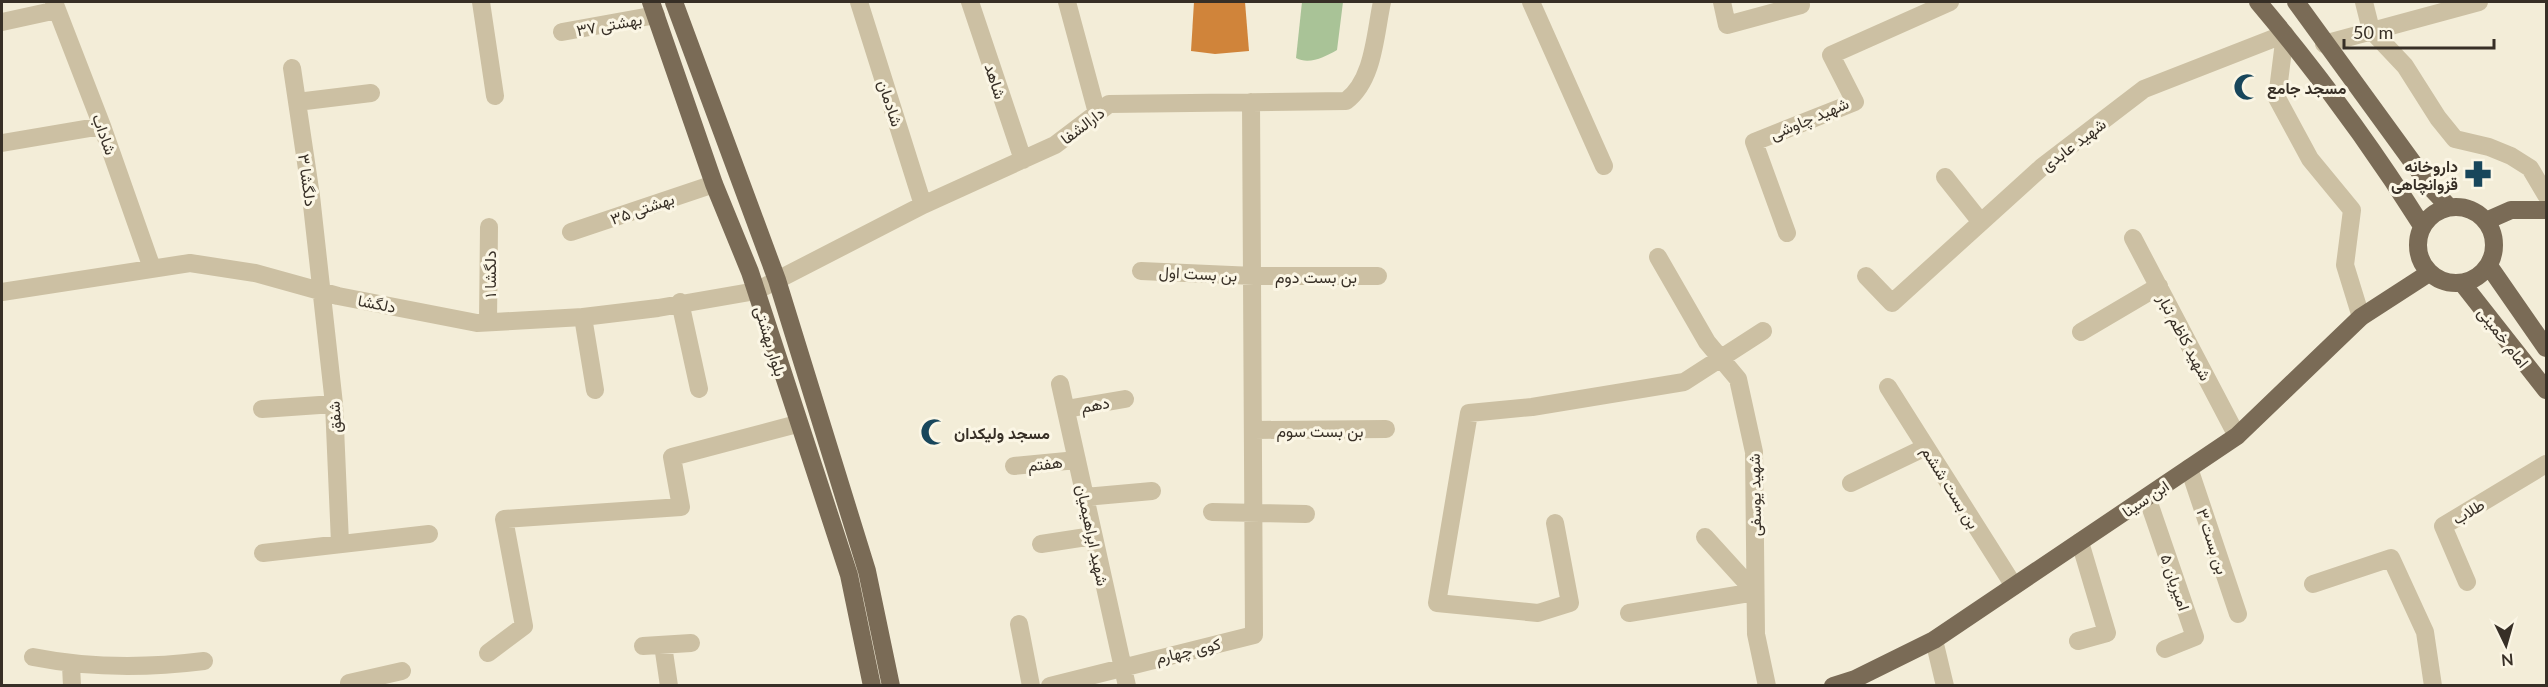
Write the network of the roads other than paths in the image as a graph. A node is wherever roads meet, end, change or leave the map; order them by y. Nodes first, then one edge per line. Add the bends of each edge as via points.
1 (481, 2) edge
2 (674, 2) edge
3 (859, 2) edge
4 (970, 2) edge
5 (1067, 2) edge
6 (1382, 2) edge
7 (1531, 2) edge
8 (1722, 2) edge
9 (1950, 2) edge
10 (2258, 2) edge
11 (2296, 2) edge
12 (2364, 2) edge
13 (2479, 2) edge
14 (1801, 4) dead end
15 (55, 6) edge
16 (654, 8) edge
17 (2, 22) edge
18 (2371, 30) junction
19 (562, 32) dead end
20 (2285, 34) junction
21 (2324, 44) junction
22 (291, 68) dead end
23 (371, 93) dead end
24 (495, 96) dead end
25 (297, 102) junction
26 (1251, 102) junction
27 (1097, 113) junction
28 (102, 126) junction
29 (2, 143) edge
30 (1023, 160) junction
31 (1604, 166) dead end
32 (1945, 177) dead end
33 (714, 184) junction
34 (2547, 195) edge
35 (923, 205) junction
36 (2449, 207) junction
37 (2547, 210) edge
38 (1980, 221) junction
39 (2486, 221) junction
40 (2422, 226) junction
41 (489, 227) dead end
42 (571, 232) dead end
43 (1787, 233) dead end
44 (2133, 238) dead end
45 (1658, 257) dead end
46 (2488, 266) junction
47 (152, 268) junction
48 (1141, 270) dead end
49 (2429, 273) junction
50 (1254, 276) junction
51 (1378, 276) dead end
52 (1866, 276) dead end
53 (777, 280) junction
54 (2462, 283) junction
55 (2159, 286) junction
56 (756, 291) junction
57 (2, 292) edge
58 (322, 292) junction
59 (680, 302) junction
60 (2361, 316) junction
61 (583, 317) junction
62 (488, 322) junction
63 (1763, 331) dead end
64 (2081, 332) dead end
65 (2547, 348) edge
66 (1720, 359) junction
67 (1060, 384) dead end
68 (1888, 387) dead end
69 (699, 389) dead end
70 (595, 390) dead end
71 (2547, 390) edge
72 (1125, 399) dead end
73 (334, 404) junction
74 (262, 409) dead end
75 (1066, 409) junction
76 (797, 424) junction
77 (1386, 429) dead end
78 (1254, 430) junction
79 (2237, 436) junction
80 (1926, 447) junction
81 (1077, 460) junction
82 (2547, 464) edge
83 (1014, 466) dead end
84 (2189, 468) junction
85 (1851, 483) dead end
86 (1152, 491) dead end
87 (1085, 497) junction
88 (2147, 497) junction
89 (1212, 512) dead end
90 (1254, 513) junction
91 (1306, 514) dead end
92 (1555, 523) dead end
93 (429, 534) dead end
94 (1093, 536) junction
95 (1705, 537) dead end
96 (2080, 542) junction
97 (340, 543) junction
98 (1041, 544) dead end
99 (263, 553) dead end
100 (862, 556) junction
101 (844, 562) junction
102 (2467, 582) dead end
103 (2313, 584) dead end
104 (2014, 586) junction
105 (1755, 592) junction
106 (1629, 613) dead end
107 (2238, 614) dead end
108 (1019, 624) dead end
109 (1934, 640) junction
110 (2078, 641) dead end
111 (691, 643) dead end
112 (663, 645) junction
113 (643, 646) dead end
114 (2165, 649) dead end
115 (488, 653) dead end
116 (33, 657) dead end
117 (204, 661) dead end
118 (71, 665) junction
119 (1121, 666) junction
120 (402, 671) dead end
121 (1856, 682) edge
122 (72, 686) edge
123 (350, 686) edge
124 (669, 686) edge
125 (872, 686) edge
126 (891, 686) edge
127 (1031, 686) edge
128 (1050, 686) edge
129 (1127, 686) edge
130 (1767, 686) edge
131 (1833, 686) edge
132 (1945, 686) edge
133 (2433, 686) edge

1 - 24 street
2 - 53 main road, بلوار بهشتی
3 - 35 street, شادمان
4 - 30 street, شاهد
5 - 27 street
6 - 26 street, دارالشفا via 1367,74 1357,92 1346,100
7 - 31 street
8 - 14 street via 1728,25
9 - 43 street, شهید چاوشی via 1831,55 1855,102 1754,142
10 - 20 main road
11 - 21 main road
12 - 18 street
13 - 18 street
15 - 17 street
15 - 28 street, شاداب
16 - 19 street, بهشتی ٣٧
16 - 33 main road, بلوار بهشتی
18 - 21 street
18 - 34 street via 2405,66 2455,139 2511,156 2530,168
20 - 38 street, شهید عابدی via 2144,89 2042,167
20 - 40 main road
20 - 60 street via 2277,98 2310,159 2352,210 2345,265
21 - 36 main road
22 - 25 street, دلگشا ۳
23 - 25 street
25 - 58 street, دلگشا ۳
26 - 27 street, دارالشفا via 1110,104
26 - 50 street
27 - 30 street, دارالشفا via 1055,145
28 - 29 street
28 - 47 street, شاداب
30 - 35 street, دارالشفا
32 - 38 street
33 - 42 street, بهشتی ۳۵
33 - 56 main road, بلوار بهشتی
35 - 53 street, دارالشفا
36 - 39 main road via 2469,210
36 - 40 main road
37 - 39 main road via 2511,210
38 - 52 street, شهید عابدی via 1892,303
39 - 46 main road via 2494,242
40 - 49 main road via 2418,250
41 - 62 street, دلگشا ۱
44 - 55 street, شهید کاظم تبار
45 - 66 street, شهید یوسفی
46 - 54 main road via 2477,277
46 - 65 main road, امام خمینی
47 - 57 street, دلگشا
47 - 58 street, دلگشا via 190,263 255,273
48 - 50 street, بن بست اول
49 - 54 main road via 2444,282
49 - 60 main road, ابن سینا
50 - 51 street, بن بست دوم
50 - 78 street
53 - 56 street, دارالشفا
53 - 100 main road, بلوار بهشتی
54 - 71 main road, امام خمینی
55 - 64 street
55 - 79 street, شهید کاظم تبار
56 - 59 street, دلگشا
56 - 76 main road, بلوار بهشتی
58 - 62 street, دلگشا
58 - 73 street, شفق
59 - 61 street, دلگشا
59 - 69 street
60 - 79 main road, ابن سینا
61 - 62 street, دلگشا
61 - 70 street
63 - 66 street
66 - 92 street via 1684,382 1532,407 1469,413 1437,603 1538,614 1570,603
66 - 105 street, شهید یوسفی via 1738,379 1754,452
67 - 75 street, شهید ابراهیمیان
68 - 80 street, بن بست ششم
72 - 75 street, دهم
73 - 74 street
73 - 97 street, شفق
75 - 81 street, شهید ابراهیمیان
76 - 101 main road, بلوار بهشتی
76 - 115 street via 672,457 681,507 504,519 524,626
77 - 78 street, بن بست سوم
78 - 90 street
79 - 84 main road, ابن سینا
80 - 85 street
80 - 104 street, بن بست ششم
81 - 83 street, هفتم
81 - 87 street, شهید ابراهیمیان
82 - 102 street, طلاب via 2443,526
84 - 88 main road, ابن سینا
84 - 107 street, بن بست ۳
86 - 87 street
87 - 94 street, شهید ابراهیمیان
88 - 96 main road, ابن سینا
88 - 114 street, امیریان ۵ via 2195,638
89 - 90 street
90 - 91 street
90 - 119 street, کوی چهارم via 1254,635
93 - 97 street
94 - 98 street
94 - 119 street, شهید ابراهیمیان
95 - 105 street
96 - 104 main road, ابن سینا
96 - 110 street via 2107,633
97 - 99 street
100 - 101 main road
100 - 126 main road, بلوار بهشتی
101 - 125 main road, بلوار بهشتی
103 - 133 street via 2391,558 2424,632
104 - 109 main road, ابن سینا
105 - 106 street
105 - 130 street, شهید یوسفی via 1756,634
108 - 127 street
109 - 121 main road, ابن سینا
109 - 132 street
111 - 112 street
112 - 113 street
112 - 124 street
116 - 118 street
117 - 118 street via 176,665
118 - 122 street
119 - 128 street, کوی چهارم
119 - 129 street, شهید ابراهیمیان
120 - 123 street via 349,682
121 - 131 main road, ابن سینا

